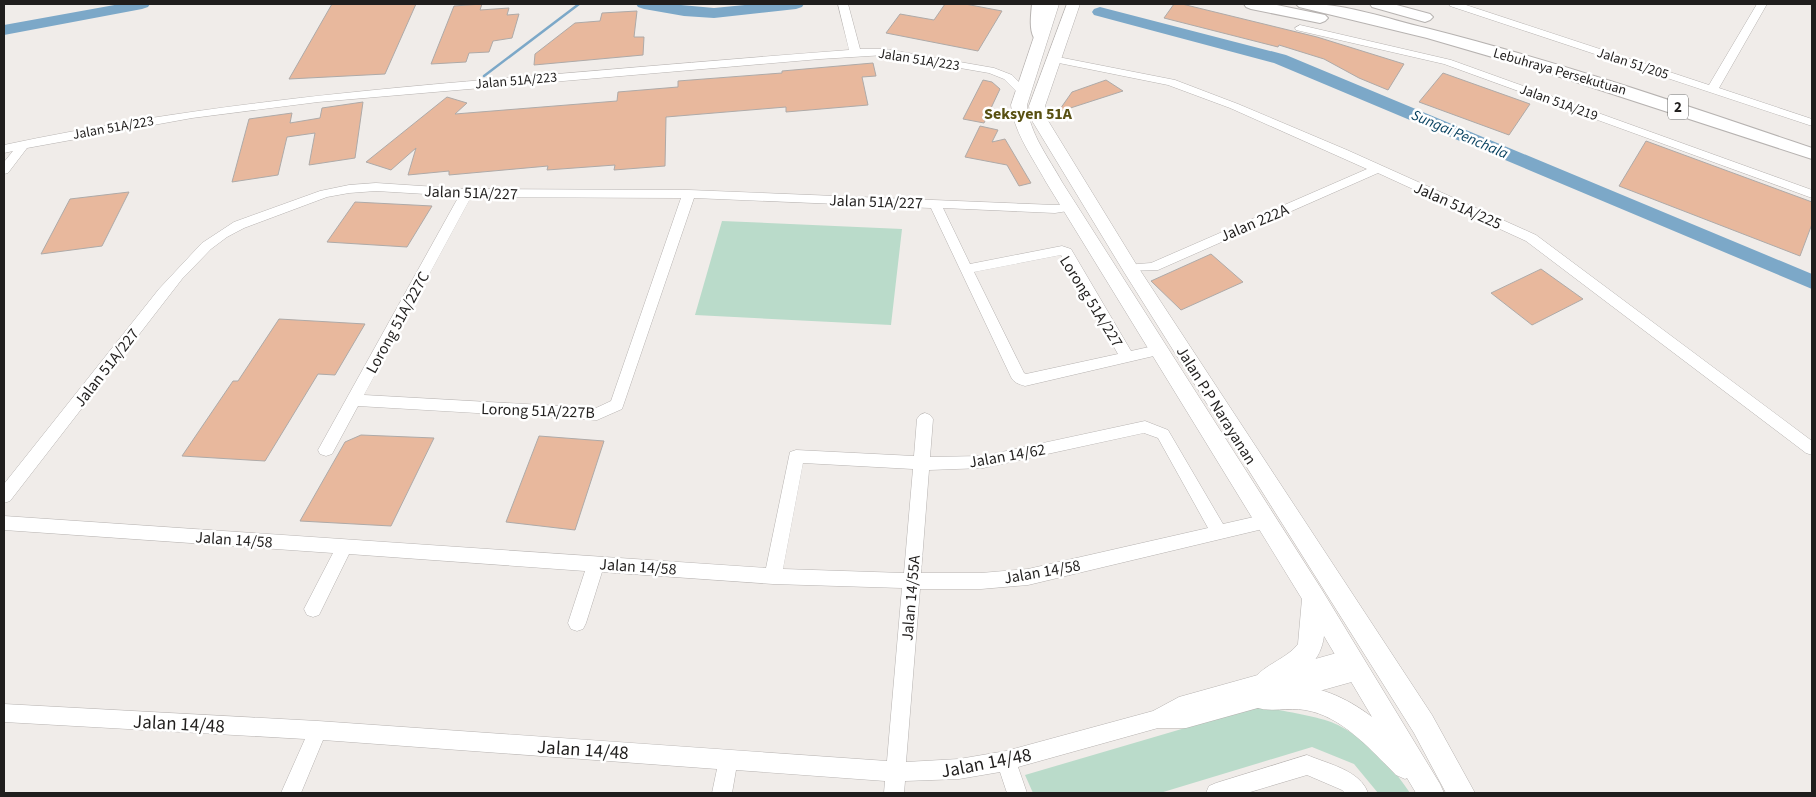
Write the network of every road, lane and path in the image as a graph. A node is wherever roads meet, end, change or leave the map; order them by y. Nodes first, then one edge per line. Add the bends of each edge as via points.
1 (1073, 4) edge
2 (1251, 4) edge
3 (1304, 4) edge
4 (1344, 4) edge
5 (1377, 4) edge
6 (1454, 4) edge
7 (1762, 4) edge
8 (1044, 5) edge
9 (844, 8) edge
10 (1405, 27) junction
11 (1300, 28) dead end
12 (1463, 33) junction
13 (1040, 35) joint
14 (855, 52) junction
15 (1053, 59) junction
16 (1712, 90) junction
17 (1022, 91) junction
18 (1812, 123) edge
19 (1812, 142) edge
20 (24, 144) junction
21 (4, 148) edge
22 (1812, 154) edge
23 (1377, 169) junction
24 (4, 170) edge
25 (467, 193) junction
26 (689, 194) junction
27 (1812, 194) edge
28 (935, 204) junction
29 (1070, 207) junction
30 (1130, 268) junction
31 (966, 269) junction
32 (1158, 350) junction
33 (1127, 357) junction
34 (354, 400) junction
35 (925, 422) dead end
36 (1812, 449) edge
37 (326, 450) dead end
38 (921, 462) junction
39 (4, 496) edge
40 (1267, 521) junction
41 (4, 523) edge
42 (1219, 532) junction
43 (345, 546) junction
44 (596, 564) junction
45 (773, 576) junction
46 (912, 581) junction
47 (1314, 597) junction
48 (1341, 598) junction
49 (313, 610) dead end
50 (577, 623) dead end
51 (1359, 664) junction
52 (1264, 690) junction
53 (4, 713) edge
54 (318, 730) junction
55 (728, 760) junction
56 (1006, 761) junction
57 (896, 772) junction
58 (1428, 790) edge
59 (1460, 791) edge
60 (291, 793) edge
61 (722, 793) edge
62 (894, 793) edge
63 (1018, 793) edge
64 (1216, 793) edge
65 (1358, 793) edge

1 - 15 main road, Jalan P.P Narayanan
2 - 10 highway via 1358,26
3 - 10 highway, Lebuhraya Persekutuan / 2
4 - 12 highway, Lebuhraya Persekutuan / 2
5 - 12 highway via 1430,18
6 - 16 street, Jalan 51/205
7 - 16 street
8 - 13 highway
9 - 14 street
10 - 22 highway, Lebuhraya Persekutuan / 2 via 1638,94
11 - 27 street, Jalan 51A/219 via 1447,62
12 - 19 highway, Lebuhraya Persekutuan / 2 via 1606,74
13 - 17 main road, Jalan P.P Narayanan
14 - 17 street, Jalan 51A/223 via 886,52 990,70 1006,75
14 - 20 street, Jalan 51A/223 via 308,100 136,122
15 - 23 street, Jalan 51A/225 via 1166,80
15 - 30 main road, Jalan P.P Narayanan via 1037,106 1039,119
16 - 18 street, Jalan 51/205
17 - 29 main road, Jalan P.P Narayanan via 1019,111 1025,130
20 - 21 street, Jalan 51A/223
20 - 24 street
23 - 30 street, Jalan 222A via 1153,267
23 - 36 street, Jalan 51A/225 via 1541,244
25 - 26 street, Jalan 51A/227
25 - 34 street, Lorong 51A/227C
25 - 39 street, Jalan 51A/227 via 376,187 349,189 324,194 219,235 201,250 172,285
26 - 28 street, Jalan 51A/227
26 - 34 street, Lorong 51A/227B via 617,405 597,414
28 - 29 street, Jalan 51A/227
28 - 31 street, Lorong 51A/227
29 - 32 main road, Jalan P.P Narayanan
30 - 48 main road, Jalan P.P Narayanan
31 - 33 street, Lorong 51A/227 via 1062,250 1066,252
31 - 33 street, Lorong 51A/227 via 1018,377 1025,380
32 - 33 street, Lorong 51A/227
32 - 40 main road, Jalan P.P Narayanan
34 - 37 street, Lorong 51A/227C
35 - 38 street, Jalan 14/55A
38 - 42 street, Jalan 14/62 via 983,462 1145,426 1163,434
38 - 45 street, Jalan 14/62 via 796,456
38 - 46 street, Jalan 14/55A
40 - 42 street, Jalan 14/58
40 - 47 main road, Jalan P.P Narayanan
41 - 43 street, Jalan 14/58
42 - 46 street, Jalan 14/58 via 1028,577
43 - 44 street, Jalan 14/58
43 - 49 street
44 - 45 street, Jalan 14/58
44 - 50 street
45 - 46 street, Jalan 14/58
46 - 57 street, Jalan 14/55A
47 - 51 main road, Jalan P.P Narayanan
47 - 52 main road via 1312,643 1308,654
48 - 51 main road via 1365,645
48 - 59 main road, Jalan P.P Narayanan via 1423,724
51 - 52 street, Jalan 14/48
51 - 58 main road, Jalan P.P Narayanan
51 - 59 main road via 1379,672 1430,756
52 - 56 street, Jalan 14/48 via 1186,719 1157,719
52 - 58 main road via 1332,706 1373,732
53 - 54 street, Jalan 14/48
54 - 55 street, Jalan 14/48
54 - 60 street
55 - 57 street, Jalan 14/48
55 - 61 street
56 - 57 street, Jalan 14/48 via 959,770
56 - 63 street
57 - 62 street, Jalan 14/55A
64 - 65 street via 1307,765 1349,783

